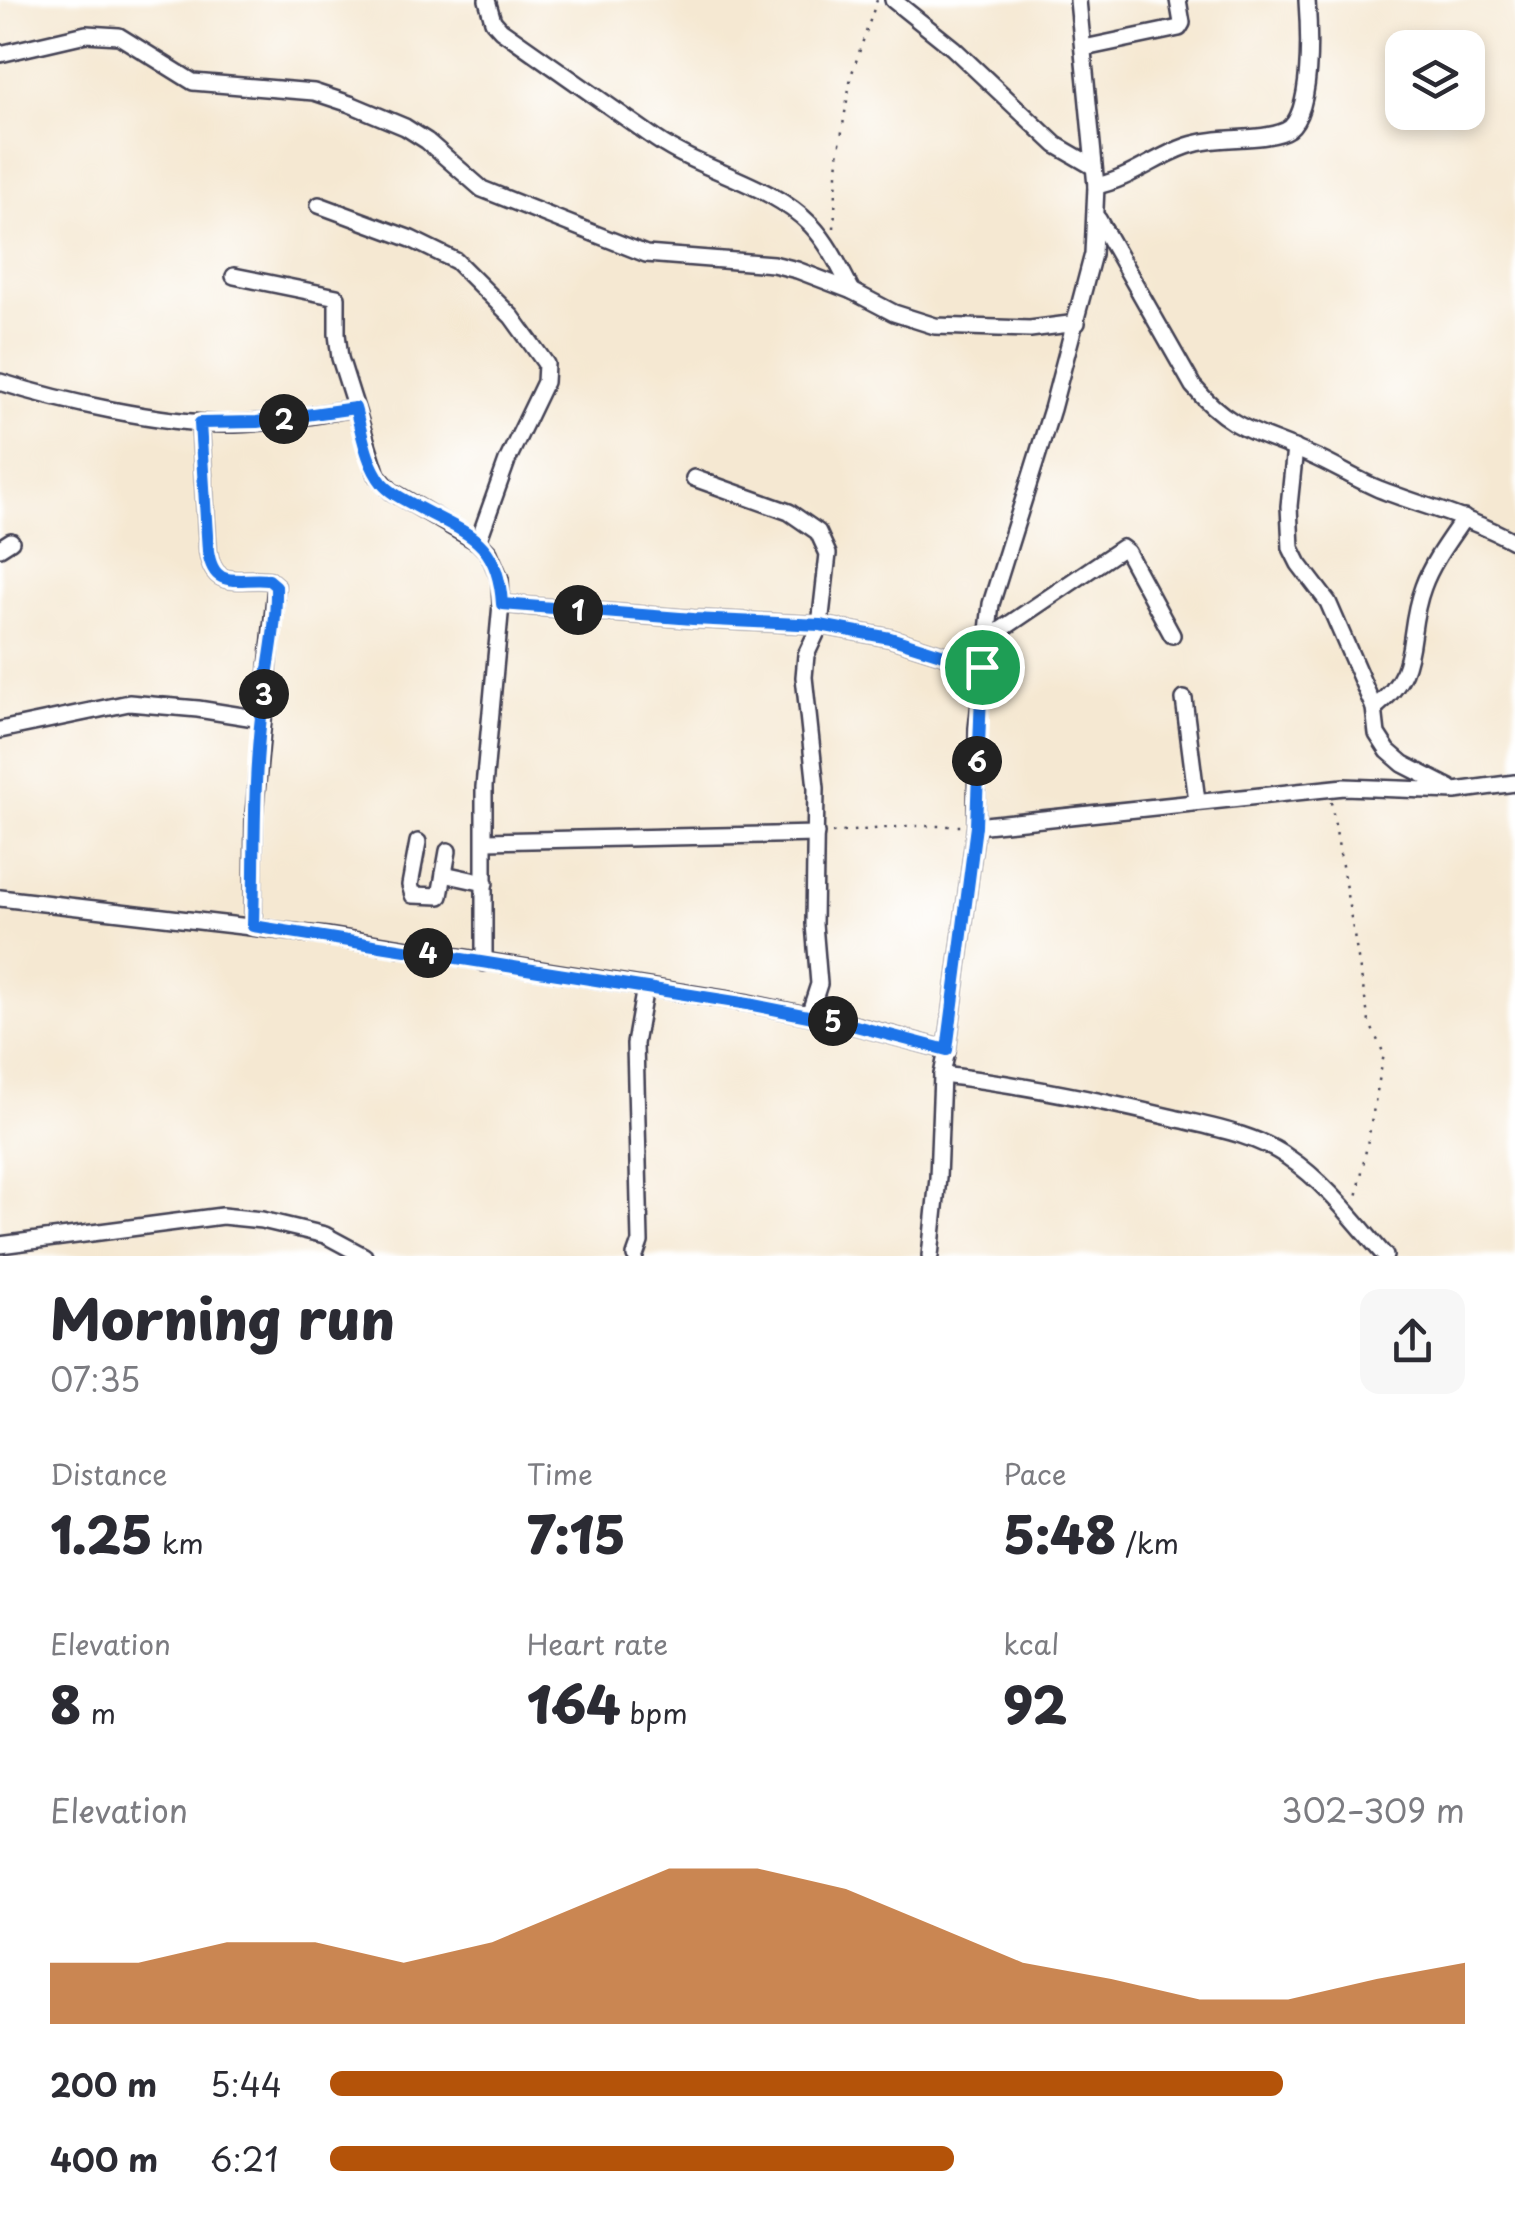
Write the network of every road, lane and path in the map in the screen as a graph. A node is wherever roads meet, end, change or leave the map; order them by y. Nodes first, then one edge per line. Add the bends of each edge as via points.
1 (488, 0) edge
2 (877, 0) edge
3 (893, 0) edge
4 (1078, 0) edge
5 (1178, 0) edge
6 (1307, 0) edge
7 (1084, 48) junction
8 (0, 54) edge
9 (1094, 168) junction
10 (1096, 186) junction
11 (319, 205) dead end
12 (1096, 216) junction
13 (832, 254) junction
14 (234, 276) dead end
15 (852, 291) junction
16 (1077, 322) junction
17 (0, 382) edge
18 (355, 408) junction
19 (200, 423) junction
20 (1295, 448) junction
21 (694, 478) dead end
22 (1464, 518) junction
23 (478, 542) junction
24 (1515, 542) edge
25 (502, 604) junction
26 (820, 625) junction
27 (1172, 635) dead end
28 (986, 640) junction
29 (982, 667) junction
30 (1184, 699) dead end
31 (1374, 708) junction
32 (260, 719) junction
33 (0, 730) edge
34 (1515, 782) edge
35 (1330, 788) junction
36 (1455, 791) junction
37 (1197, 801) junction
38 (976, 826) junction
39 (816, 834) junction
40 (486, 841) junction
41 (418, 842) dead end
42 (448, 851) dead end
43 (444, 874) junction
44 (485, 883) junction
45 (0, 898) edge
46 (253, 926) junction
47 (484, 963) junction
48 (645, 987) junction
49 (809, 1015) junction
50 (947, 1050) junction
51 (942, 1076) junction
52 (1352, 1219) junction
53 (0, 1245) edge
54 (364, 1256) edge
55 (634, 1256) edge
56 (930, 1256) edge
57 (1385, 1256) edge

1 - 13 street via 501,30 678,154 796,212
2 - 13 path via 850,76
3 - 9 street via 1056,145
4 - 7 street
5 - 7 street via 1179,28
6 - 10 street via 1304,104 1294,125 1185,146 1129,177
7 - 9 street
8 - 15 street via 86,34 119,36 193,82 314,92 405,127 482,189 622,247 663,258 773,264
9 - 10 street
10 - 12 street
11 - 23 street via 456,262 512,316 546,364 546,382 507,460
12 - 16 street
12 - 20 street via 1213,410
13 - 15 street
14 - 18 street via 338,297 338,344
15 - 16 street via 936,326 1030,329
16 - 28 street via 997,579
17 - 19 street
18 - 19 street
18 - 23 street via 382,482
19 - 32 street via 212,570 220,578 276,586
20 - 22 street via 1380,489
20 - 31 street via 1291,548 1328,602
21 - 26 street via 790,512 818,532 828,554
22 - 24 street
22 - 31 street via 1424,581 1402,677
23 - 25 street via 496,566
25 - 26 street
25 - 40 street via 484,787
26 - 29 street
26 - 39 street via 804,677
27 - 28 street via 1122,548
28 - 29 street
29 - 38 street
30 - 37 street
31 - 36 street via 1377,734 1388,751
32 - 33 street via 130,704
32 - 46 street
34 - 36 street
35 - 36 street
35 - 37 street
35 - 52 path via 1370,1022 1384,1054
37 - 38 street
38 - 39 path
38 - 50 street
39 - 40 street
39 - 49 street via 820,984
40 - 44 street
41 - 43 street via 410,893 439,898
42 - 43 street
43 - 44 street
44 - 47 street
45 - 46 street
46 - 47 street
47 - 48 street
48 - 49 street
48 - 55 street via 636,1044 640,1242
49 - 50 street
50 - 51 street
51 - 52 street via 1145,1111 1260,1143 1292,1159
51 - 56 street
52 - 57 street
53 - 54 street via 222,1216 325,1234

